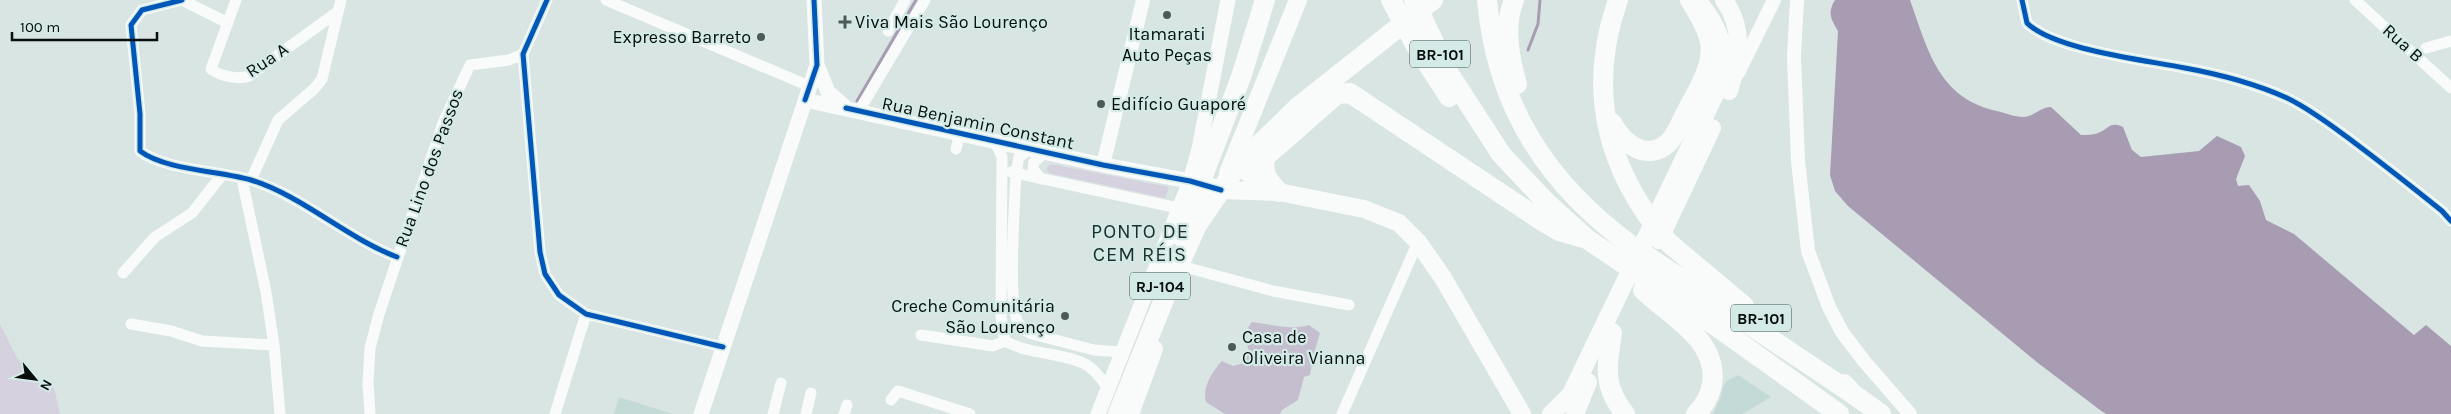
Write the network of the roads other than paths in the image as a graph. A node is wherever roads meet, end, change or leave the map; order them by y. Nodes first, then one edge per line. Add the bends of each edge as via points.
1 (182, 0) edge
2 (236, 0) edge
3 (341, 0) edge
4 (547, 0) edge
5 (814, 0) edge
6 (905, 0) edge
7 (925, 0) edge
8 (1143, 0) edge
9 (1228, 0) edge
10 (1265, 0) edge
11 (1298, 0) edge
12 (1390, 0) edge
13 (1414, 0) edge
14 (1432, 0) edge
15 (1487, 0) edge
16 (1514, 0) edge
17 (1618, 0) edge
18 (1690, 0) edge
19 (1697, 0) edge
20 (1724, 0) edge
21 (1774, 0) edge
22 (1797, 0) edge
23 (2022, 0) edge
24 (2355, 0) edge
25 (611, 1) edge
26 (336, 13) junction
27 (228, 23) junction
28 (888, 30) dead end
29 (2451, 41) edge
30 (2426, 48) dead end
31 (523, 54) junction
32 (817, 65) junction
33 (2451, 88) edge
34 (1729, 91) junction
35 (807, 93) junction
36 (1604, 102) junction
37 (853, 110) junction
38 (960, 133) junction
39 (995, 141) junction
40 (1533, 143) junction
41 (956, 149) dead end
42 (1038, 150) junction
43 (1501, 154) junction
44 (1236, 155) junction
45 (1264, 158) junction
46 (1103, 165) junction
47 (1002, 170) junction
48 (1016, 173) junction
49 (1247, 173) junction
50 (222, 175) junction
51 (1041, 179) junction
52 (246, 180) junction
53 (1190, 181) junction
54 (1680, 182) junction
55 (1221, 190) junction
56 (1279, 192) junction
57 (1178, 208) junction
58 (2451, 221) edge
59 (1587, 239) junction
60 (1418, 242) junction
61 (397, 257) junction
62 (1617, 259) junction
63 (123, 273) dead end
64 (1154, 274) junction
65 (1182, 275) junction
66 (1349, 305) dead end
67 (586, 314) junction
68 (1614, 323) junction
69 (131, 324) dead end
70 (921, 335) dead end
71 (1005, 341) junction
72 (274, 344) junction
73 (724, 347) junction
74 (1122, 352) junction
75 (781, 383) dead end
76 (1120, 386) junction
77 (811, 393) dead end
78 (1853, 394) junction
79 (891, 400) dead end
80 (280, 414) edge
81 (370, 414) edge
82 (555, 414) edge
83 (701, 414) edge
84 (773, 414) edge
85 (806, 414) edge
86 (970, 414) edge
87 (1098, 414) edge
88 (1109, 414) edge
89 (1118, 414) edge
90 (1130, 414) edge
91 (1342, 414) edge
92 (1522, 414) edge
93 (1551, 414) edge
94 (1574, 414) edge
95 (1625, 414) edge
96 (1696, 414) edge
97 (1839, 414) edge
98 (1881, 414) edge
99 (1910, 414) edge

1 - 27 street
1 - 50 street via 142,10 131,25 140,114 139,148 142,153 169,163
2 - 27 street, Rua A
3 - 26 street
4 - 31 street
5 - 32 main road
6 - 28 street
7 - 37 street
8 - 46 street
9 - 53 main road
10 - 76 highway, RJ-104 via 1241,77
11 - 44 main road
12 - 43 highway via 1455,106 1482,139
13 - 43 highway, BR-101 via 1448,72
14 - 76 highway via 1299,106 1238,165 1197,225
15 - 40 highway via 1491,36 1504,83
16 - 40 highway via 1508,28 1510,56
17 - 36 highway, BR-101 via 1604,47
18 - 36 highway via 1710,42 1710,61 1668,143 1648,150 1636,149 1625,143 1611,122
19 - 54 main road via 1718,31 1723,46 1724,71
20 - 34 main road via 1734,19 1739,48 1738,65
21 - 34 street
22 - 99 street via 1794,56 1798,162 1808,251 1842,332
23 - 58 street via 2027,23 2043,34 2102,53 2187,68 2287,98 2361,148
24 - 33 street, Rua B
25 - 35 street
26 - 27 street, Rua A via 249,76 240,78 211,69
26 - 52 street via 322,79 278,120
29 - 30 street
31 - 61 street, Rua Lino dos Passos via 509,60 473,64 467,69 442,123
31 - 67 street via 540,252 546,274 559,295
32 - 35 main road
32 - 37 main road via 828,92
34 - 54 main road
35 - 37 main road, Rua Benjamin Constant
35 - 73 main road
36 - 78 highway, BR-101 via 1616,157 1648,219 1669,243 1741,304 1814,357
37 - 38 main road, Rua Benjamin Constant via 894,125
38 - 39 main road, Rua Benjamin Constant
38 - 41 street
39 - 42 main road, Rua Benjamin Constant
39 - 47 street via 1002,151
40 - 78 highway via 1562,184 1605,227
42 - 46 main road, Rua Benjamin Constant
42 - 48 street via 1019,157
42 - 51 street via 1033,169
43 - 59 highway, BR-101 via 1547,203
44 - 49 main road via 1240,167
44 - 55 main road
45 - 49 highway
45 - 56 highway via 1264,174
45 - 59 highway via 1337,94 1350,93 1542,221 1559,231
46 - 53 main road, Rua Benjamin Constant
47 - 48 street
47 - 71 street via 1001,317
48 - 51 street
48 - 74 street via 1013,293 1017,322 1032,334 1094,350
49 - 55 highway
49 - 56 main road
50 - 52 street
50 - 63 street via 192,213 155,237
51 - 57 street
52 - 61 street via 296,202
52 - 72 street
53 - 55 main road
53 - 57 main road
54 - 68 main road
55 - 56 main road
55 - 65 main road
56 - 60 main road via 1380,214 1399,223
57 - 64 main road
59 - 62 highway, BR-101
60 - 91 street
60 - 92 main road via 1443,278
61 - 81 street, Rua Lino dos Passos via 370,348
62 - 96 highway via 1643,290 1699,339 1708,351 1713,375 1710,391
62 - 97 highway, BR-101
64 - 65 main road via 1165,264 1173,264
64 - 74 main road
65 - 66 street
65 - 90 main road
67 - 73 street
67 - 82 street
68 - 93 main road via 1571,394
68 - 94 main road
68 - 95 highway via 1607,367 1608,386
69 - 72 street via 171,331 202,341
70 - 71 street via 993,346
71 - 76 street via 1025,350 1083,363
72 - 80 street
73 - 83 main road
74 - 76 main road
75 - 84 street
76 - 87 main road
76 - 88 highway, RJ-104
76 - 89 highway
77 - 85 street
78 - 98 highway, BR-101
79 - 86 street via 898,391

